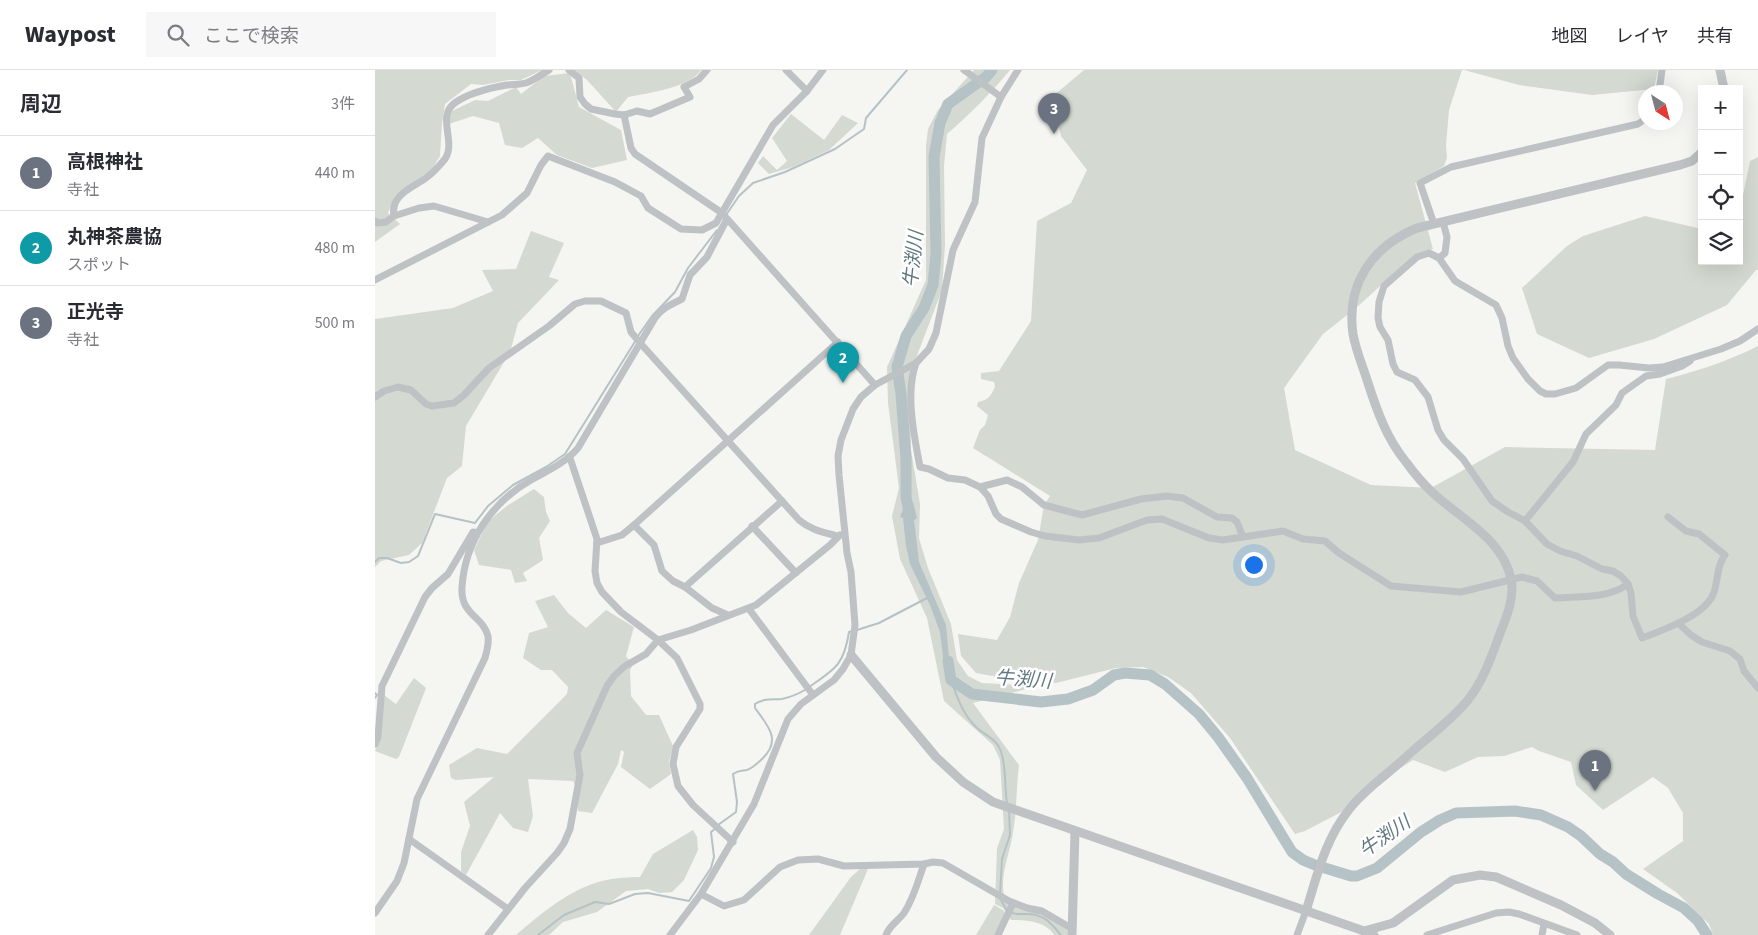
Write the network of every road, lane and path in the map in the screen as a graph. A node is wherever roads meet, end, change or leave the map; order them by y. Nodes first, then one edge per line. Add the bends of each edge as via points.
1 (549, 70) edge
2 (569, 70) edge
3 (707, 70) edge
4 (786, 70) edge
5 (823, 70) edge
6 (964, 70) edge
7 (1018, 70) edge
8 (1661, 70) edge
9 (1721, 70) edge
10 (1659, 85) edge
11 (1723, 85) edge
12 (807, 90) junction
13 (1001, 97) junction
14 (624, 115) junction
15 (1638, 124) edge
16 (1698, 156) edge
17 (722, 213) junction
18 (394, 216) junction
19 (727, 219) junction
20 (375, 221) edge
21 (489, 222) junction
22 (1439, 223) junction
23 (1439, 258) junction
24 (375, 280) edge
25 (1758, 329) edge
26 (838, 342) junction
27 (641, 344) junction
28 (1694, 358) junction
29 (916, 363) junction
30 (875, 385) junction
31 (375, 397) edge
32 (727, 440) junction
33 (570, 458) junction
34 (980, 487) junction
35 (782, 501) junction
36 (1668, 517) dead end
37 (1525, 522) junction
38 (634, 525) junction
39 (752, 526) junction
40 (477, 533) junction
41 (845, 533) junction
42 (837, 536) junction
43 (1243, 537) junction
44 (597, 543) junction
45 (796, 573) junction
46 (1511, 580) junction
47 (1627, 584) junction
48 (685, 587) junction
49 (749, 609) junction
50 (728, 615) junction
51 (1678, 623) junction
52 (658, 640) junction
53 (851, 656) junction
54 (1758, 688) edge
55 (813, 694) junction
56 (375, 744) edge
57 (1075, 832) junction
58 (409, 839) junction
59 (733, 842) junction
60 (924, 864) junction
61 (701, 894) junction
62 (1013, 903) junction
63 (508, 909) junction
64 (1306, 911) junction
65 (375, 913) edge
66 (1544, 924) junction
67 (1071, 932) edge
68 (1364, 932) junction
69 (488, 935) edge
70 (670, 935) edge
71 (886, 935) edge
72 (998, 935) edge
73 (1297, 935) edge
74 (1375, 935) edge
75 (1427, 935) edge
76 (1542, 935) edge
77 (1577, 935) edge
78 (1610, 935) edge

1 - 18 street via 529,82 469,94 452,105 446,120 448,153 428,177 403,193 395,203
2 - 14 street via 579,78 580,98 591,109
3 - 14 street via 684,88 690,97 650,114 637,111
4 - 12 street
5 - 12 street
6 - 13 street
7 - 13 street
8 - 10 street
9 - 11 street
12 - 17 street via 773,125
13 - 29 street via 982,138 975,202 953,250 936,333 929,349
14 - 17 street via 635,154
15 - 22 street via 1451,167 1420,183
16 - 22 street via 1680,165
17 - 19 street
17 - 21 street via 711,227 681,229 648,208 641,196 615,182 548,156 527,193 502,216
18 - 20 street via 386,222
18 - 21 street via 434,206
19 - 26 street
19 - 27 street via 707,257 690,275 682,299 659,312
21 - 24 street
22 - 23 street via 1447,237 1445,253
22 - 46 street via 1417,228 1399,237 1368,264 1361,276 1352,309 1354,337 1371,392 1394,445 1432,492 1485,535 1504,560
23 - 28 street via 1455,281 1496,305 1513,358 1540,392 1555,394 1576,388 1608,365 1656,368
23 - 37 street via 1429,253 1417,257 1384,286 1379,302 1380,327 1388,340 1397,372 1415,380 1430,403 1444,440 1463,459 1492,501
25 - 28 street via 1739,342
26 - 30 street
26 - 32 street
27 - 31 street via 631,332 627,313 601,301 585,301 575,304 489,368 454,403 432,406 411,390 398,387
27 - 32 street
27 - 33 street
28 - 37 street via 1682,366 1647,376 1622,393 1616,405 1586,434 1573,462
29 - 30 street
29 - 34 street via 911,394 920,467
30 - 41 street via 853,409 841,440 838,456
32 - 35 street
32 - 38 street
33 - 40 street via 514,491 492,511
33 - 44 street
34 - 43 street via 996,514 1045,536 1079,540 1099,538 1147,520 1162,518 1209,538
34 - 43 street via 1007,480 1022,487 1044,505 1082,515 1141,499 1183,498 1217,517 1232,518
35 - 39 street
35 - 42 street via 806,526
36 - 51 street via 1686,531 1699,534 1725,555 1710,600
37 - 47 street via 1547,544 1613,571
38 - 44 street via 622,535
38 - 48 street via 654,545 661,571
39 - 45 street
39 - 48 street
40 - 56 street via 473,532 448,574 425,597 382,686
40 - 58 street via 467,560 462,588 463,603 488,634 485,658 417,798
41 - 42 street
41 - 53 street via 855,624
42 - 45 street via 830,546
43 - 46 street via 1283,532 1303,539 1325,541 1391,586 1461,592
44 - 52 street via 595,571 602,592 621,612
45 - 49 street
46 - 47 street via 1522,577 1537,581 1555,598 1605,594 1619,591
46 - 64 street via 1508,615 1478,686 1449,720 1359,798 1341,820 1321,860
47 - 51 street via 1633,616 1642,638
48 - 50 street via 712,608
49 - 50 street
49 - 55 street
50 - 52 street
51 - 54 street via 1702,642 1730,651 1740,659 1744,671
52 - 59 street via 677,658 700,704 676,747 673,764 678,786 693,805
52 - 63 street via 646,654 625,666 607,686 577,753 580,775 571,829 557,853
53 - 55 street via 834,680
53 - 57 street via 936,757 963,782 993,802
55 - 59 street via 788,719 753,804
57 - 64 street
57 - 67 street
58 - 63 street
58 - 65 street via 397,881
59 - 61 street
60 - 61 street via 844,866 818,859 798,860 780,867 744,900 724,906
60 - 62 street via 943,863
60 - 71 street via 912,899
61 - 70 street
62 - 67 street via 1042,911
62 - 72 street
63 - 69 street
64 - 68 street
64 - 73 street
66 - 75 street via 1519,914 1495,913
66 - 76 street
66 - 77 street
68 - 74 street
68 - 78 street via 1393,923 1453,880 1480,874 1496,877 1561,905

